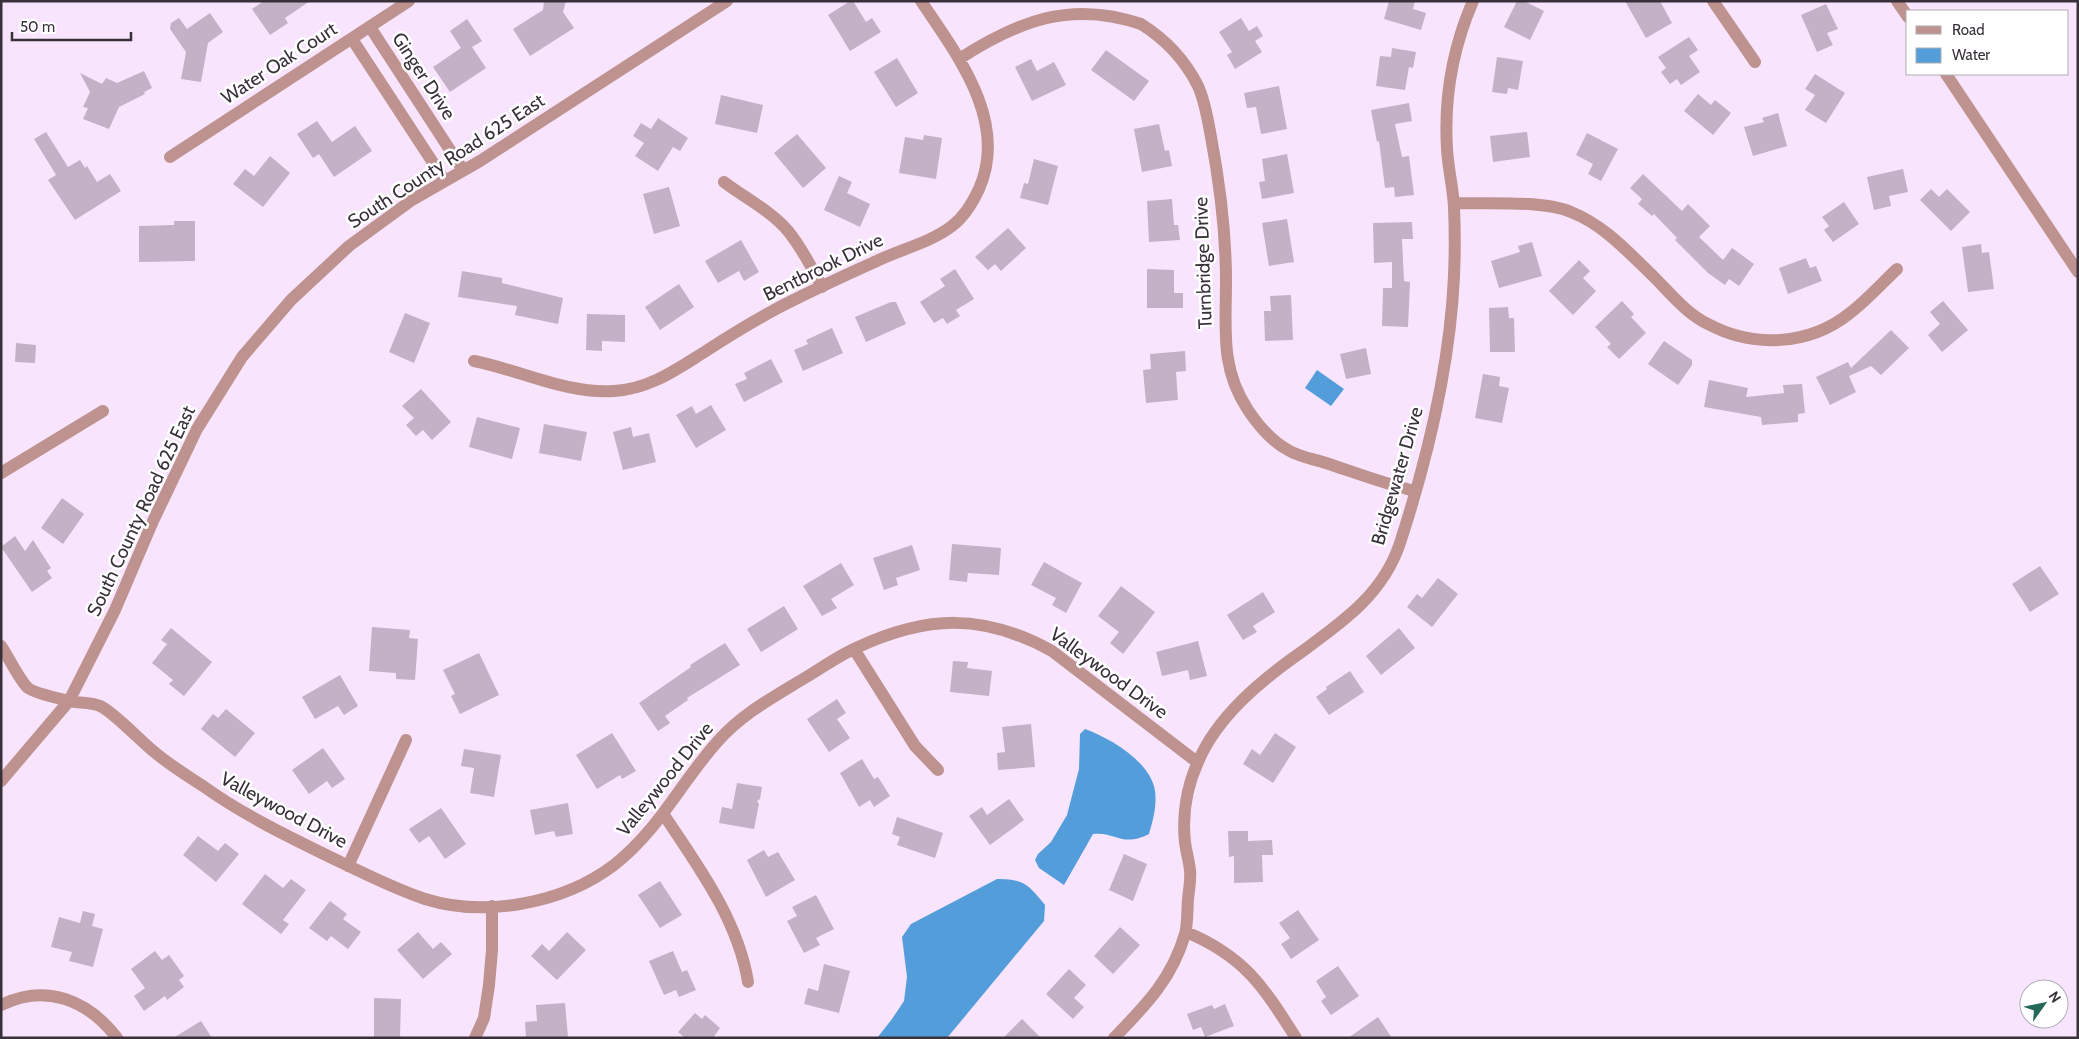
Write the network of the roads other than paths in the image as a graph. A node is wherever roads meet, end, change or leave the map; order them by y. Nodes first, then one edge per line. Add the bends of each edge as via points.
1 (409, 1) edge
2 (727, 1) edge
3 (921, 1) edge
4 (1473, 1) edge
5 (1713, 1) edge
6 (1898, 1) edge
7 (1102, 4) edge
8 (1906, 14) edge
9 (370, 27) junction
10 (352, 39) junction
11 (959, 59) junction
12 (1755, 62) dead end
13 (1947, 75) edge
14 (170, 157) dead end
15 (464, 170) junction
16 (445, 181) junction
17 (724, 182) dead end
18 (1454, 204) junction
19 (1897, 269) dead end
20 (2078, 272) edge
21 (822, 287) junction
22 (474, 361) dead end
23 (103, 411) dead end
24 (1, 474) edge
25 (1415, 491) junction
26 (1, 646) edge
27 (854, 649) junction
28 (69, 701) junction
29 (406, 740) dead end
30 (1198, 762) junction
31 (938, 770) dead end
32 (1, 781) edge
33 (664, 815) junction
34 (348, 866) junction
35 (492, 906) junction
36 (1186, 932) junction
37 (748, 982) dead end
38 (1, 1005) edge
39 (117, 1038) edge
40 (475, 1038) edge
41 (1114, 1038) edge
42 (1296, 1038) edge

1 - 9 street, Water Oak Court
2 - 15 street, South County Road 625 East
3 - 11 street, Bentbrook Drive
4 - 18 street, Bridgewater Drive via 1460,38 1449,92 1447,148
5 - 12 street
6 - 8 street
7 - 11 street, Turnbridge Drive via 1067,7 1031,16
7 - 25 street, Turnbridge Drive via 1134,20 1164,41 1183,62 1199,88 1222,203 1226,262 1225,344 1232,379 1248,411 1272,438 1288,450
9 - 10 street, Water Oak Court
9 - 15 street, Ginger Drive
10 - 14 street, Water Oak Court
10 - 16 street
11 - 21 street, Bentbrook Drive via 986,118 988,134 987,166 976,196 958,221 935,237
13 - 20 street
15 - 16 street, South County Road 625 East
16 - 28 street, South County Road 625 East via 412,200 348,246 291,300 242,357 197,429 115,610
17 - 21 street via 787,230
18 - 19 street via 1538,206 1570,211 1613,237 1707,324 1741,337 1778,341 1831,326 1851,313
18 - 25 street, Bridgewater Drive via 1454,278 1445,365
21 - 22 street, Bentbrook Drive via 741,329 667,376 630,389 593,391
23 - 24 street
25 - 30 street, Bridgewater Drive via 1399,547 1364,602 1250,694 1217,729
26 - 28 street, Valleywood Drive via 29,689
27 - 30 street, Valleywood Drive via 888,634 934,623 975,624 1015,633 1052,651
27 - 31 street via 915,746
27 - 33 street, Valleywood Drive via 749,711 716,743
28 - 32 street, South County Road 625 East
28 - 34 street, Valleywood Drive via 101,706 156,754 216,795 279,832
29 - 34 street
30 - 36 street, Bridgewater Drive via 1186,799 1184,818 1190,870
33 - 35 street, Valleywood Drive via 631,850 586,884 556,896
33 - 37 street via 734,932
34 - 35 street, Valleywood Drive via 426,899 461,906
35 - 40 street via 489,984 484,1018
36 - 41 street, Bridgewater Drive via 1159,990
36 - 42 street via 1221,949 1252,974
38 - 39 street via 38,994 69,1000 93,1012

